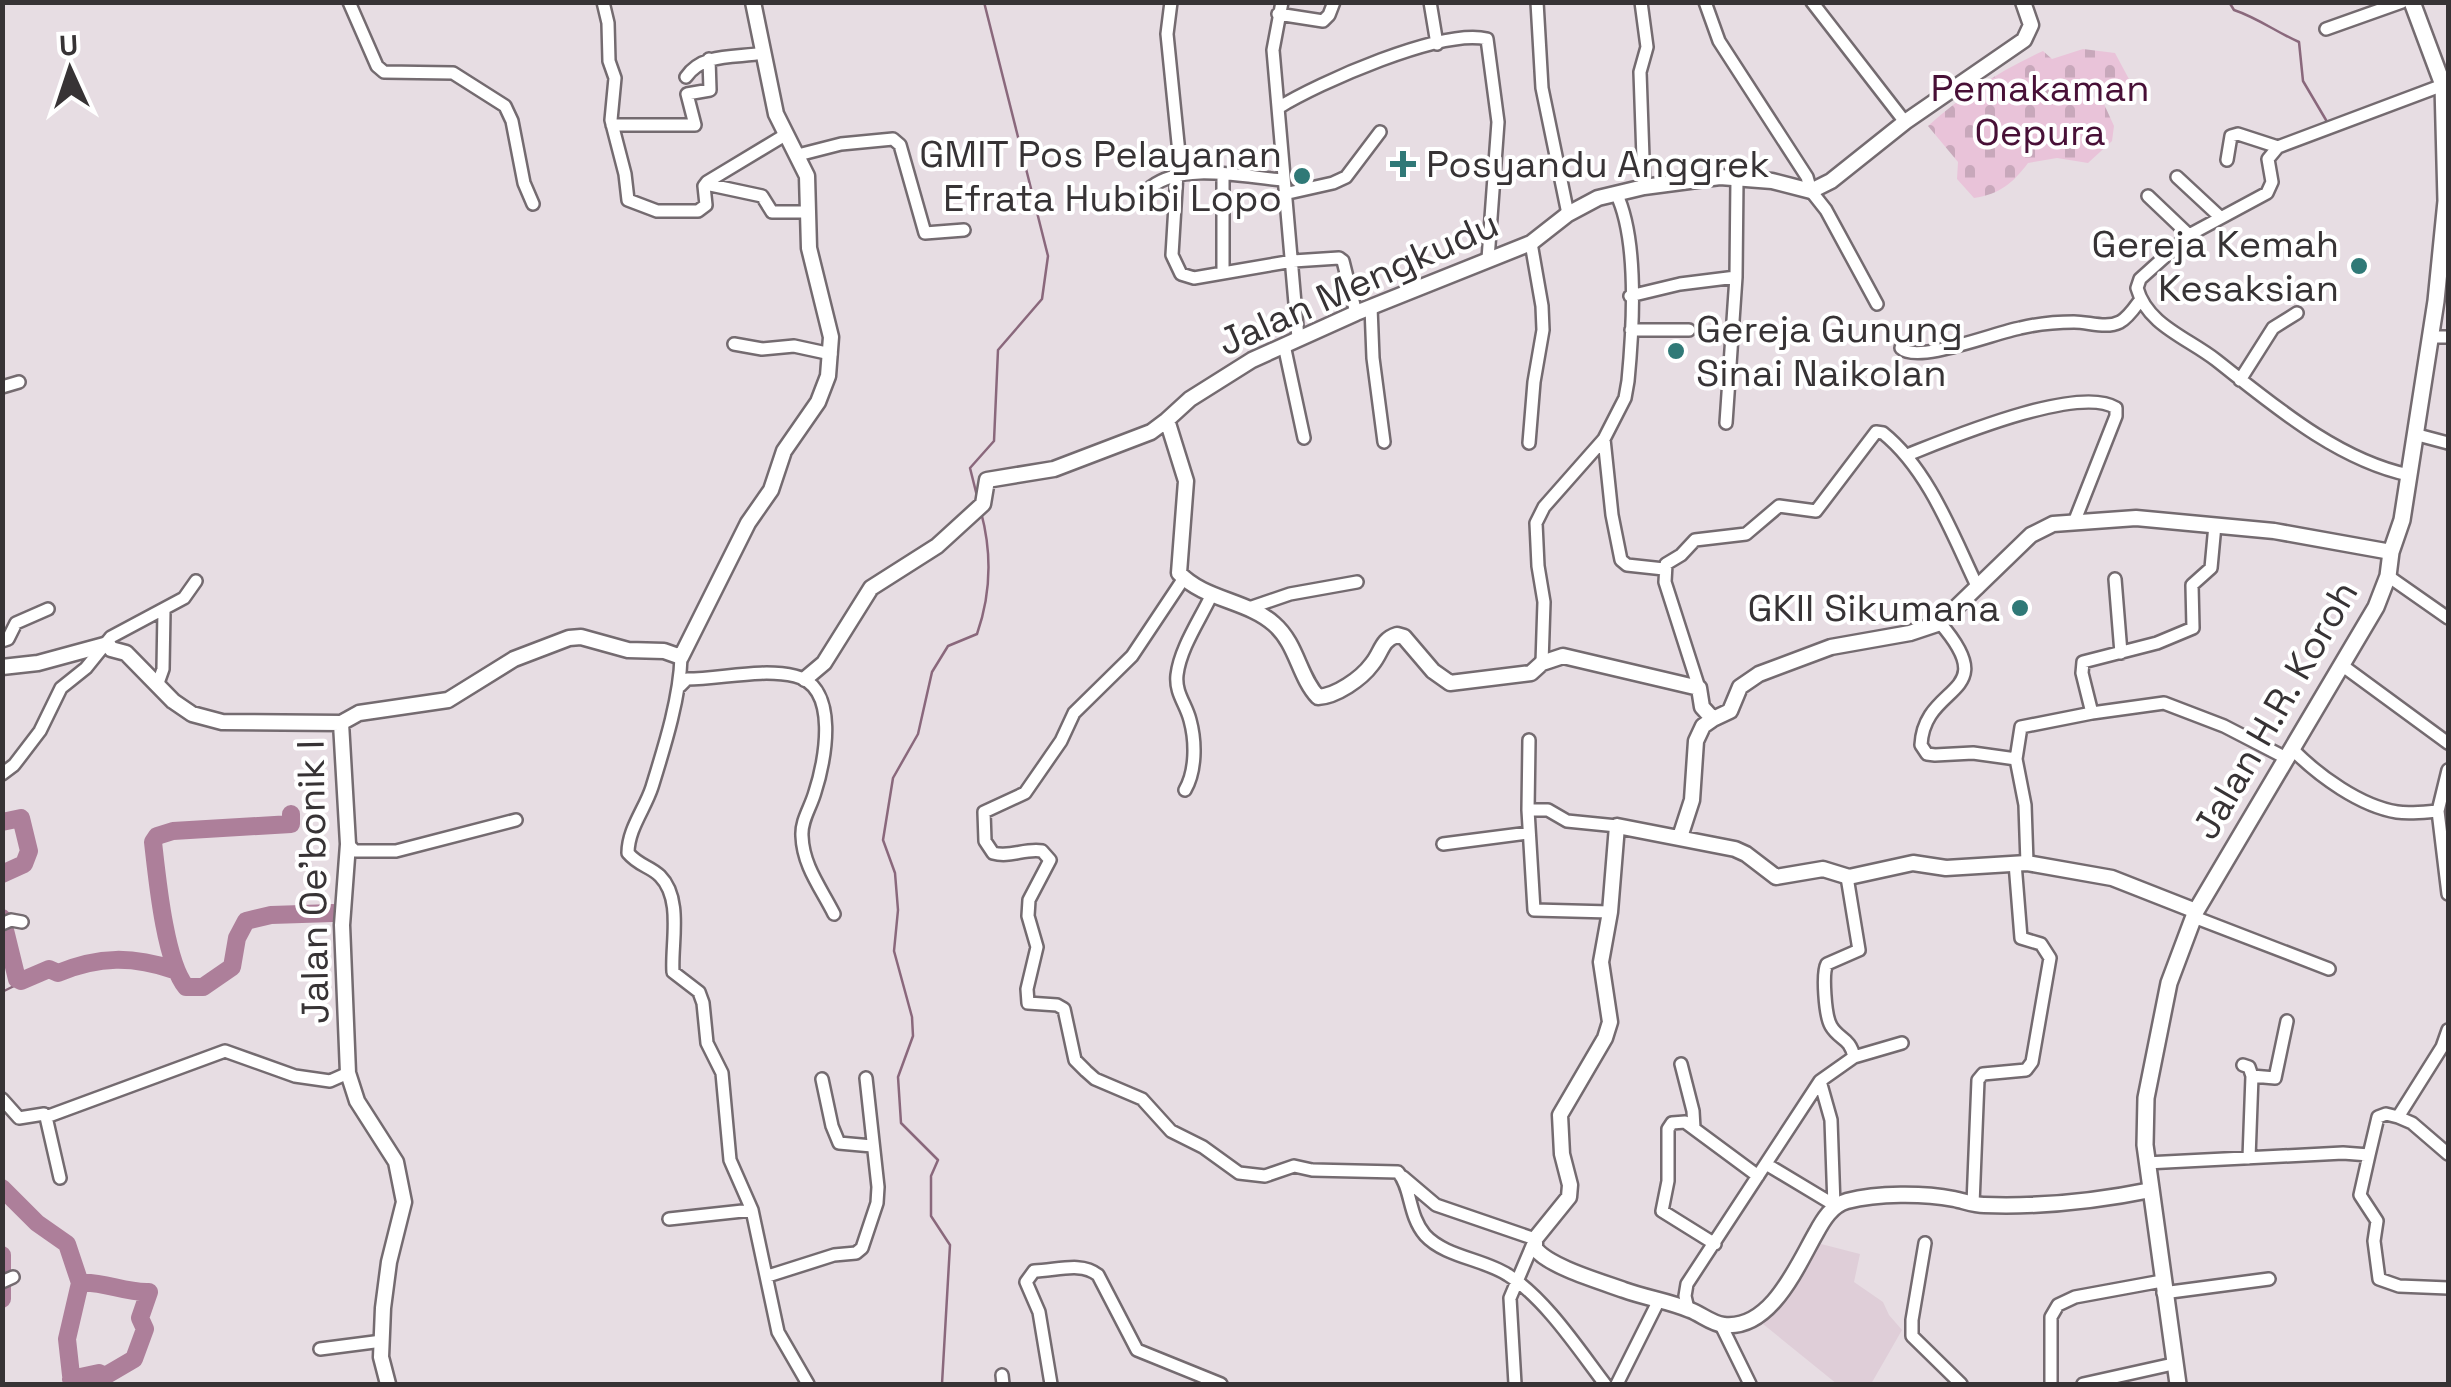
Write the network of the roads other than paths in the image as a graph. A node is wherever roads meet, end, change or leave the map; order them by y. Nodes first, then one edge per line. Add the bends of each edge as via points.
1 (349, 2) edge
2 (603, 2) edge
3 (753, 2) edge
4 (1172, 2) edge
5 (1334, 2) edge
6 (1430, 2) edge
7 (1537, 2) edge
8 (1641, 2) edge
9 (1705, 2) edge
10 (1812, 2) edge
11 (2023, 2) edge
12 (2402, 2) edge
13 (2412, 2) edge
14 (1280, 8) edge
15 (2326, 29) dead end
16 (1437, 44) junction
17 (764, 53) junction
18 (709, 59) junction
19 (686, 78) dead end
20 (2442, 85) junction
21 (1278, 108) junction
22 (1906, 122) junction
23 (612, 125) junction
24 (1380, 132) dead end
25 (785, 135) junction
26 (2278, 147) junction
27 (798, 155) junction
28 (2227, 160) dead end
29 (1179, 173) junction
30 (1222, 176) junction
31 (2177, 177) dead end
32 (1738, 178) junction
33 (706, 184) junction
34 (1151, 187) dead end
35 (1283, 187) junction
36 (1644, 187) junction
37 (1810, 190) junction
38 (1616, 194) junction
39 (2148, 196) dead end
40 (2447, 201) edge
41 (533, 204) dead end
42 (809, 212) junction
43 (1568, 214) junction
44 (2219, 216) junction
45 (964, 230) dead end
46 (2188, 234) junction
47 (1531, 244) junction
48 (1488, 259) junction
49 (1293, 261) junction
50 (1223, 272) junction
51 (1736, 277) junction
52 (1630, 296) junction
53 (2142, 300) junction
54 (1878, 304) dead end
55 (1371, 306) junction
56 (1356, 313) junction
57 (2296, 313) dead end
58 (1630, 330) junction
59 (1689, 330) dead end
60 (2430, 337) junction
61 (2448, 337) edge
62 (1291, 341) junction
63 (737, 343) dead end
64 (1901, 348) dead end
65 (830, 354) junction
66 (2240, 380) junction
67 (19, 382) dead end
68 (2, 387) edge
69 (1167, 420) junction
70 (1726, 423) dead end
71 (2414, 434) junction
72 (1304, 438) dead end
73 (1604, 440) junction
74 (1384, 442) dead end
75 (1528, 442) dead end
76 (2448, 442) edge
77 (1907, 455) junction
78 (2409, 475) junction
79 (2076, 520) junction
80 (2215, 524) junction
81 (2392, 552) junction
82 (1664, 569) junction
83 (2388, 576) junction
84 (1184, 578) junction
85 (2114, 579) dead end
86 (196, 581) dead end
87 (1356, 582) dead end
88 (1978, 588) junction
89 (1212, 594) junction
90 (1249, 608) junction
91 (48, 609) dead end
92 (164, 610) junction
93 (2448, 618) edge
94 (1940, 623) junction
95 (2, 642) edge
96 (108, 644) junction
97 (2121, 653) junction
98 (681, 658) junction
99 (1542, 663) junction
100 (2343, 666) junction
101 (2, 667) edge
102 (805, 679) junction
103 (156, 686) junction
104 (680, 686) junction
105 (1698, 688) junction
106 (2092, 713) junction
107 (1712, 719) junction
108 (341, 722) junction
109 (1529, 740) dead end
110 (2448, 744) edge
111 (2290, 754) junction
112 (2016, 759) junction
113 (2448, 770) edge
114 (2, 774) edge
115 (1185, 790) dead end
116 (1528, 810) junction
117 (2438, 810) junction
118 (516, 820) dead end
119 (1617, 826) junction
120 (1528, 833) junction
121 (1680, 837) junction
122 (348, 844) junction
123 (1443, 844) dead end
124 (2021, 863) junction
125 (1847, 877) junction
126 (2448, 894) edge
127 (1610, 912) junction
128 (834, 914) dead end
129 (2195, 914) junction
130 (22, 922) dead end
131 (2, 924) edge
132 (2329, 969) dead end
133 (2287, 1022) dead end
134 (2448, 1030) edge
135 (1902, 1043) dead end
136 (2445, 1049) edge
137 (1854, 1057) junction
138 (1681, 1064) dead end
139 (2243, 1065) dead end
140 (348, 1073) junction
141 (2252, 1076) junction
142 (866, 1078) dead end
143 (822, 1080) dead end
144 (1820, 1081) junction
145 (2, 1099) edge
146 (46, 1116) junction
147 (2398, 1117) junction
148 (1694, 1128) junction
149 (872, 1146) junction
150 (2448, 1154) edge
151 (2369, 1155) junction
152 (2248, 1158) junction
153 (2146, 1163) junction
154 (1766, 1164) junction
155 (1758, 1176) junction
156 (60, 1178) dead end
157 (1403, 1178) junction
158 (2151, 1190) junction
159 (1973, 1204) junction
160 (1835, 1206) junction
161 (752, 1210) junction
162 (669, 1219) dead end
163 (1536, 1239) junction
164 (1714, 1244) junction
165 (1925, 1244) dead end
166 (768, 1276) junction
167 (2270, 1278) dead end
168 (1519, 1282) junction
169 (2162, 1287) junction
170 (2448, 1288) edge
171 (1658, 1302) junction
172 (1688, 1309) junction
173 (1720, 1325) junction
174 (382, 1341) junction
175 (320, 1350) dead end
176 (2173, 1364) junction
177 (1748, 1380) edge
178 (388, 1384) edge
179 (808, 1384) edge
180 (1050, 1384) edge
181 (1221, 1384) edge
182 (1515, 1384) edge
183 (1605, 1384) edge
184 (1617, 1384) edge
185 (1734, 1384) edge
186 (1961, 1384) edge
187 (2051, 1384) edge
188 (2084, 1384) edge
189 (2178, 1384) edge

1 - 41 street via 384,72 453,73 505,106
2 - 23 street via 615,74
3 - 17 street
4 - 29 street via 1167,34
5 - 14 street via 1323,21
6 - 16 street
7 - 43 street via 1542,88
8 - 36 street
9 - 37 street via 1719,41
10 - 22 street
11 - 22 street via 2028,36
12 - 15 street
13 - 20 main road, Jalan H.R. Koroh
14 - 21 street via 1273,50
16 - 21 street via 1349,72
16 - 48 street via 1478,38 1489,43 1498,122
17 - 18 street
17 - 25 street
18 - 19 street
18 - 23 street via 710,90 687,94 695,125
20 - 26 street
20 - 40 main road, Jalan H.R. Koroh
21 - 35 street
22 - 37 street
23 - 33 street via 628,200 658,211 698,212 706,204
24 - 35 street via 1346,177
25 - 27 street
25 - 33 street
26 - 28 street via 2230,136
26 - 44 street via 2268,159 2270,190
27 - 42 street via 808,176
27 - 45 street via 892,138 900,144 924,232
29 - 30 street
29 - 34 street
29 - 50 street via 1172,236 1176,270 1186,277
30 - 35 street
30 - 50 street
31 - 44 street
32 - 36 street, Jalan Mengkudu
32 - 37 street, Jalan Mengkudu
32 - 51 street
33 - 42 street via 762,196 772,212
35 - 49 street
36 - 38 street, Jalan Mengkudu
37 - 54 street
38 - 43 street, Jalan Mengkudu
38 - 52 street via 1632,254
39 - 46 street
40 - 60 main road, Jalan H.R. Koroh
42 - 65 street via 809,248
43 - 47 street, Jalan Mengkudu
44 - 46 street
46 - 53 street via 2140,279
47 - 48 street, Jalan Mengkudu
47 - 75 street via 1543,330
48 - 55 street, Jalan Mengkudu
49 - 50 street
49 - 56 street via 1338,258
49 - 62 street
51 - 52 street
51 - 70 street
52 - 58 street
53 - 64 street via 2111,325 2039,324 1924,355
53 - 66 street via 2162,323
55 - 56 street, Jalan Mengkudu
55 - 74 street
56 - 62 street, Jalan Mengkudu
57 - 66 street via 2273,328
58 - 59 street
58 - 73 street via 1625,398
60 - 61 street
60 - 71 main road, Jalan H.R. Koroh
62 - 69 street, Jalan Mengkudu via 1230,372
62 - 72 street
63 - 65 street
65 - 98 street via 825,388 784,452 771,490
66 - 78 street via 2356,455
67 - 68 street
69 - 84 street via 1186,480 1177,560
69 - 102 street, Jalan Mengkudu via 1054,470 991,477 983,504 937,546 871,588 824,663
71 - 76 street
71 - 78 main road, Jalan H.R. Koroh
73 - 82 street via 1621,560
73 - 99 street via 1536,523
77 - 79 street via 2013,415 2108,403 2116,416
77 - 82 street via 1876,432 1816,510 1779,506 1746,534 1695,540
77 - 88 street
78 - 81 main road, Jalan H.R. Koroh
79 - 80 street
79 - 88 street via 2037,530
80 - 81 street
80 - 97 street via 2211,568 2192,589 2193,628
81 - 83 main road, Jalan H.R. Koroh
82 - 105 street
83 - 93 street
83 - 100 main road, Jalan H.R. Koroh
84 - 89 street
84 - 157 street via 1132,656 1074,713 1025,793 984,812 985,841 993,853 1030,848 1050,860 1029,900 1037,947 1028,1004 1064,1009 1076,1060 1086,1071 1142,1099 1172,1132 1238,1172 1265,1176 1294,1166 1394,1171
85 - 97 street
86 - 92 street via 188,595
87 - 90 street
88 - 94 street
89 - 90 street
89 - 115 street via 1177,670 1194,764
90 - 99 street via 1284,635 1318,697 1360,676 1397,635 1450,683 1531,673
91 - 95 street via 16,624
92 - 96 street
92 - 103 street via 163,669
94 - 107 street via 1831,647 1759,674 1740,687 1730,711
94 - 112 street via 1963,655 1964,669 1954,694 1928,716 1923,750
96 - 101 street
96 - 103 street via 126,652
96 - 114 street via 61,688 40,730
97 - 106 street via 2081,666
98 - 104 street
98 - 108 street, Jalan Oe'bonik I via 569,638 514,659 448,700 359,712
99 - 105 street via 1563,656
100 - 110 street
100 - 111 main road, Jalan H.R. Koroh
102 - 104 street via 687,679
102 - 128 street via 821,699 827,738 802,831 804,859
103 - 108 street via 192,714 222,722
104 - 161 street via 628,852 667,885 674,972 699,992 707,1043 726,1095 730,1160
105 - 107 street
106 - 111 street via 2164,703
106 - 112 street via 2022,727
107 - 121 street via 1696,742 1692,800
108 - 122 street, Jalan Oe'bonik I
109 - 116 street
111 - 117 street via 2381,808
111 - 129 main road, Jalan H.R. Koroh
112 - 124 street via 2025,805
113 - 117 street
116 - 119 street
116 - 120 street
117 - 126 street
118 - 122 street via 396,852 355,851
119 - 121 street
119 - 127 street
120 - 123 street
120 - 127 street via 1534,910
121 - 125 street via 1746,854 1776,877 1823,869
122 - 140 street, Jalan Oe'bonik I via 342,925
124 - 125 street via 1913,863
124 - 129 street via 2112,878
124 - 159 street via 2021,938 2041,944 2050,958 2032,1062 2026,1070 1978,1080
125 - 137 street via 1859,950 1826,964 1823,972 1829,1022
127 - 163 street via 1600,962 1610,1009 1605,1038 1560,1115 1569,1197
129 - 132 street
129 - 153 main road, Jalan H.R. Koroh via 2169,983 2152,1061
130 - 131 street
133 - 141 street via 2275,1078
134 - 136 street
135 - 137 street
136 - 147 street
137 - 144 street
138 - 148 street
139 - 141 street
140 - 146 street via 330,1081 296,1076 225,1051
140 - 174 street, Jalan Oe'bonik I via 403,1188
141 - 152 street
142 - 149 street
143 - 149 street via 839,1143
144 - 154 street
144 - 160 street via 1831,1120
145 - 146 street via 19,1118
146 - 156 street
147 - 150 street
147 - 151 street via 2378,1117
148 - 155 street
148 - 164 street via 1678,1121 1668,1129 1661,1208
149 - 166 street via 877,1203 862,1248
151 - 152 street
151 - 170 street via 2360,1195 2377,1220 2379,1279
152 - 153 street
153 - 158 main road, Jalan H.R. Koroh
154 - 155 street
154 - 160 street
155 - 164 street
157 - 163 street via 1436,1205
157 - 168 street via 1411,1212 1430,1239
158 - 159 street via 2105,1199
158 - 169 main road, Jalan H.R. Koroh
159 - 160 street via 1896,1196
160 - 173 street via 1768,1309 1744,1323
161 - 162 street
161 - 166 street
163 - 168 street
163 - 171 street via 1544,1258
164 - 172 street via 1688,1284
165 - 186 street via 1912,1336
166 - 179 street via 778,1332
167 - 169 street
168 - 182 street via 1509,1312
168 - 183 street
169 - 176 main road, Jalan H.R. Koroh
169 - 187 street via 2058,1305 2051,1317
171 - 172 street
171 - 184 street
172 - 173 street
173 - 177 street
174 - 175 street
174 - 178 street, Jalan Oe'bonik I
176 - 188 street
176 - 189 main road, Jalan H.R. Koroh
177 - 185 street
180 - 181 street via 1039,1312 1026,1282 1034,1271 1079,1268 1098,1275 1137,1350

